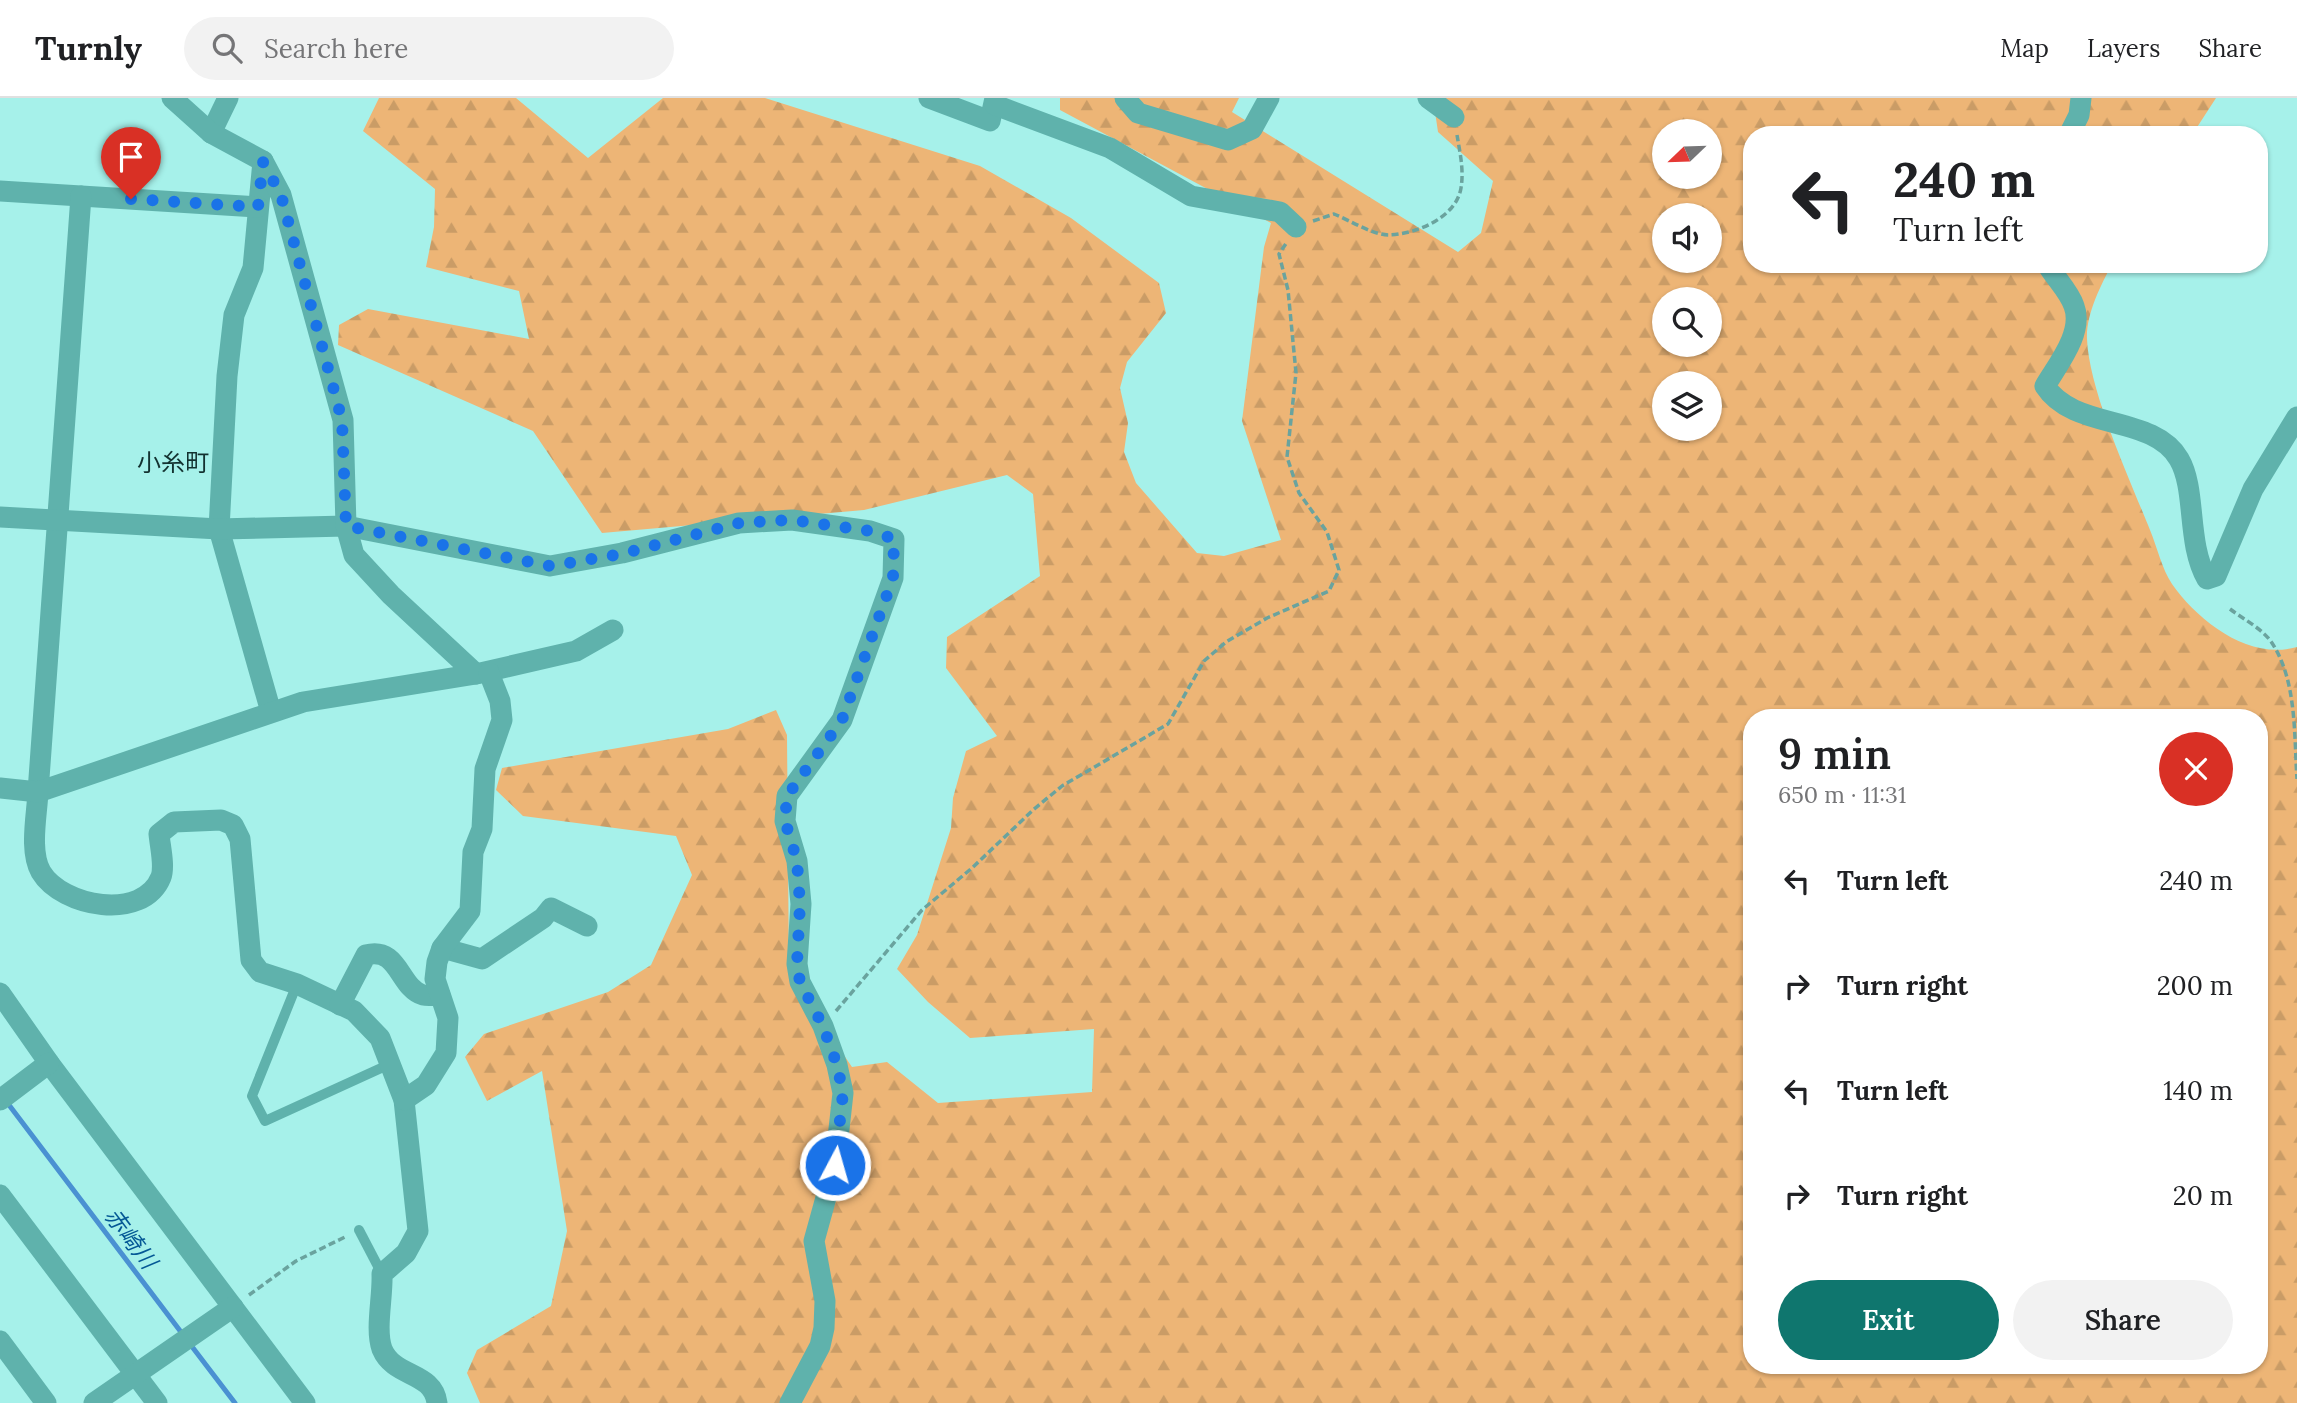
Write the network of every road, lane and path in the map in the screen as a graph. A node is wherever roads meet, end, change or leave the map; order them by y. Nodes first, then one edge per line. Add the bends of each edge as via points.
1 (172, 98) edge
2 (228, 98) edge
3 (929, 98) edge
4 (1125, 98) edge
5 (1269, 98) edge
6 (1428, 98) edge
7 (2081, 98) edge
8 (995, 102) edge
9 (1454, 117) joint
10 (2074, 126) edge
11 (211, 133) junction
12 (263, 162) junction
13 (0, 191) edge
14 (81, 195) junction
15 (258, 207) junction
16 (1296, 228) junction
17 (2053, 273) edge
18 (2297, 417) edge
19 (0, 517) edge
20 (57, 520) junction
21 (346, 526) junction
22 (219, 529) junction
23 (2230, 609) dead end
24 (613, 630) dead end
25 (482, 674) junction
26 (271, 712) junction
27 (2297, 779) edge
28 (0, 788) edge
29 (37, 792) junction
30 (587, 926) dead end
31 (442, 948) junction
32 (297, 985) junction
33 (0, 993) edge
34 (440, 995) junction
35 (340, 1005) junction
36 (823, 1026) junction
37 (48, 1063) junction
38 (390, 1063) junction
39 (0, 1100) edge
40 (404, 1100) junction
41 (0, 1195) edge
42 (359, 1230) joint
43 (382, 1274) junction
44 (233, 1307) junction
45 (0, 1341) edge
46 (135, 1374) junction
47 (46, 1403) edge
48 (94, 1403) edge
49 (157, 1403) edge
50 (305, 1403) edge
51 (437, 1403) edge
52 (790, 1403) edge

1 - 11 street
2 - 11 street
3 - 8 street via 990,121
4 - 5 street via 1138,113 1228,140 1252,129
6 - 9 street
7 - 10 street
8 - 16 street via 1110,148 1191,196 1280,212
9 - 16 path via 1461,191 1452,207 1428,227 1388,235 1334,214
11 - 12 street
12 - 15 street
12 - 21 street via 281,195 342,420
13 - 14 street
14 - 15 street
14 - 20 street
15 - 22 street via 253,268 234,315
16 - 36 path via 1279,254 1288,290 1296,373 1287,457 1299,493 1327,532 1339,570 1329,591 1226,642 1204,661 1168,724 1062,786 1032,810 922,910
17 - 18 street via 2074,305 2077,321 2045,386 2054,400 2142,432 2165,443 2179,459 2197,562 2207,579 2216,576 2253,489
19 - 20 street
20 - 22 street
20 - 29 street
21 - 22 street
21 - 25 street via 354,555 391,595
21 - 36 street via 550,566 622,554 739,523 792,520 894,539 893,578 842,720 787,796 785,821 797,861 800,904 797,964 800,982
22 - 26 street
23 - 27 path via 2271,641 2284,667 2292,702
24 - 25 street via 576,651
25 - 26 street via 303,702
25 - 31 street via 500,701 502,720 485,769 470,911
26 - 29 street
28 - 29 street
29 - 32 street via 40,870 71,898 95,904 133,901 152,889 161,876 159,834 174,822 221,820 233,825 240,839 251,960 260,972
30 - 31 street via 551,908 482,959
31 - 34 street via 435,979
32 - 35 street
32 - 38 lane via 252,1096 265,1121
33 - 37 street
34 - 35 street via 422,995 395,961 372,954 366,955
34 - 40 street via 448,1018 446,1053 426,1085
35 - 38 street via 354,1011 380,1038
36 - 52 street via 843,1093 835,1165 814,1241 825,1301 824,1328 820,1346
37 - 39 street
37 - 44 street
38 - 40 street
40 - 43 street via 418,1231 406,1253
41 - 46 street
42 - 43 lane
42 - 44 path via 296,1261
43 - 51 street via 378,1331 383,1350 392,1367 426,1381 435,1391
44 - 46 street
44 - 50 street
45 - 47 street
46 - 48 street
46 - 49 street

